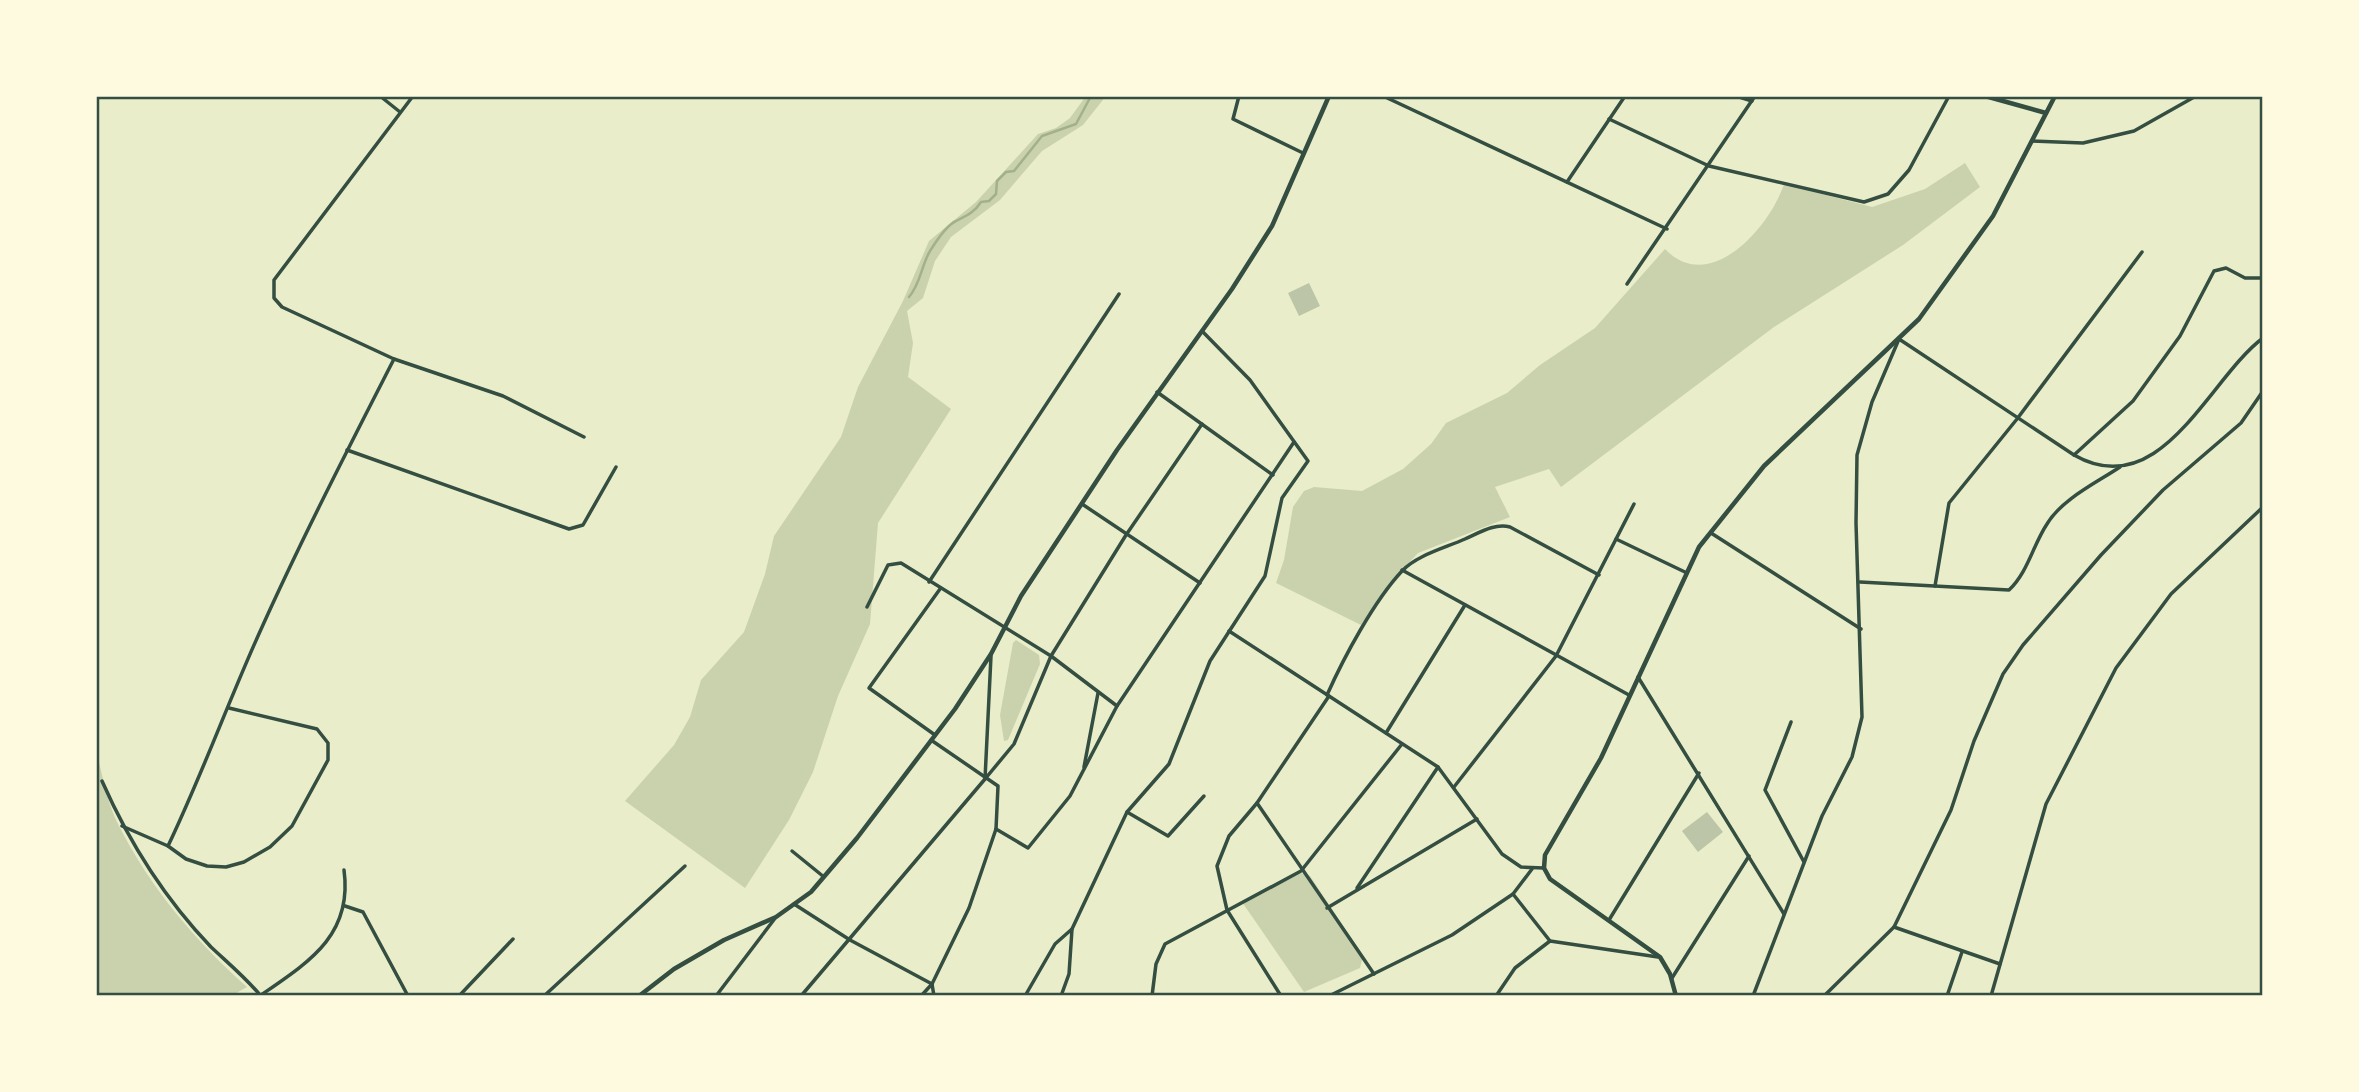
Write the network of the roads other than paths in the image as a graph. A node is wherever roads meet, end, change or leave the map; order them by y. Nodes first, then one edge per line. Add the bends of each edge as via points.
1 (380, 96) edge
2 (413, 96) edge
3 (1239, 96) edge
4 (1329, 96) edge
5 (1383, 96) edge
6 (1625, 96) edge
7 (1736, 96) edge
8 (1948, 96) edge
9 (1985, 96) edge
10 (2055, 96) edge
11 (2196, 96) edge
12 (1754, 99) edge
13 (401, 112) junction
14 (2046, 113) junction
15 (1609, 119) junction
16 (2032, 141) junction
17 (1305, 154) junction
18 (1709, 166) junction
19 (1567, 181) junction
20 (1667, 229) junction
21 (2142, 253) dead end
22 (2263, 278) edge
23 (1627, 285) dead end
24 (1119, 294) dead end
25 (1202, 331) junction
26 (2263, 338) edge
27 (1899, 339) junction
28 (394, 359) junction
29 (2263, 391) edge
30 (1157, 392) junction
31 (2017, 419) junction
32 (1202, 424) junction
33 (584, 437) dead end
34 (1294, 442) junction
35 (347, 450) junction
36 (2074, 455) junction
37 (2122, 466) junction
38 (616, 467) dead end
39 (1273, 475) junction
40 (1082, 504) junction
41 (1634, 504) dead end
42 (2263, 507) edge
43 (1711, 533) junction
44 (1126, 535) junction
45 (1616, 538) junction
46 (1402, 570) junction
47 (1687, 573) junction
48 (1599, 575) junction
49 (929, 582) junction
50 (1860, 582) junction
51 (1200, 583) junction
52 (1935, 586) junction
53 (940, 589) junction
54 (1465, 605) junction
55 (867, 607) dead end
56 (1006, 628) junction
57 (1861, 629) junction
58 (1229, 631) junction
59 (991, 654) junction
60 (1051, 656) junction
61 (1556, 656) junction
62 (1637, 676) junction
63 (1098, 693) junction
64 (1629, 695) junction
65 (1328, 696) junction
66 (1117, 706) junction
67 (229, 708) junction
68 (1791, 722) dead end
69 (1386, 733) junction
70 (933, 738) junction
71 (1402, 744) junction
72 (1438, 767) junction
73 (1084, 770) junction
74 (1699, 773) junction
75 (985, 779) junction
76 (102, 781) dead end
77 (1454, 787) junction
78 (1204, 796) dead end
79 (1257, 803) junction
80 (1127, 812) junction
81 (1477, 819) junction
82 (122, 826) junction
83 (996, 829) junction
84 (168, 846) junction
85 (792, 850) dead end
86 (1749, 856) junction
87 (1804, 862) junction
88 (685, 866) dead end
89 (1544, 868) junction
90 (1532, 869) junction
91 (344, 870) dead end
92 (1301, 871) junction
93 (824, 877) junction
94 (1356, 890) junction
95 (1513, 894) junction
96 (794, 904) junction
97 (345, 906) junction
98 (1328, 908) junction
99 (1227, 910) junction
100 (1784, 914) junction
101 (776, 917) junction
102 (1608, 922) junction
103 (1894, 927) junction
104 (1072, 929) junction
105 (513, 939) dead end
106 (850, 940) junction
107 (1550, 942) junction
108 (1962, 951) junction
109 (1660, 957) junction
110 (2000, 964) junction
111 (1374, 974) junction
112 (1672, 979) junction
113 (932, 984) junction
114 (261, 996) edge
115 (408, 996) edge
116 (459, 996) edge
117 (544, 996) edge
118 (639, 996) edge
119 (716, 996) edge
120 (801, 996) edge
121 (921, 996) edge
122 (934, 996) edge
123 (1025, 996) edge
124 (1061, 996) edge
125 (1152, 996) edge
126 (1281, 996) edge
127 (1329, 996) edge
128 (1496, 996) edge
129 (1676, 996) edge
130 (1753, 996) edge
131 (1824, 996) edge
132 (1947, 996) edge
133 (1991, 996) edge

1 - 13 street
2 - 13 street
3 - 17 street via 1233,119
4 - 17 street
5 - 19 street
6 - 15 street
7 - 12 street
8 - 18 street via 1909,170 1888,194 1864,202
9 - 14 street
10 - 14 street
11 - 16 street via 2134,131 2083,143
12 - 18 street
13 - 28 street via 274,280 272,292 282,307
14 - 16 street
15 - 18 street
15 - 19 street
16 - 27 street via 1993,216 1919,319
17 - 25 street via 1272,226
18 - 20 street
19 - 20 street
20 - 23 street
21 - 31 street
22 - 36 street via 2245,278 2222,267 2214,271 2180,336 2133,401
24 - 49 street
25 - 30 street
25 - 34 street via 1250,380
26 - 37 street via 2227,371 2188,426 2164,446
27 - 31 street
27 - 43 street via 1764,466
27 - 50 street via 1872,402 1857,455
28 - 33 street via 503,396
28 - 35 street
29 - 103 street via 2226,438 2163,490 2101,555 2003,674 1951,810
30 - 32 street
30 - 40 street
31 - 36 street
31 - 52 street via 1949,503
32 - 39 street
32 - 44 street
34 - 39 street
34 - 58 street via 1308,461 1282,498 1265,576
35 - 38 street via 569,529 583,525
35 - 67 street
36 - 37 street via 2104,466
37 - 52 street via 2059,509 2010,590
39 - 51 street
40 - 44 street
40 - 56 street via 1021,596
41 - 45 street
42 - 110 street via 2171,594 2116,668 2046,804
43 - 47 street
43 - 57 street
44 - 51 street
44 - 60 street
45 - 47 street
45 - 48 street
46 - 48 street via 1502,525
46 - 54 street
46 - 65 street via 1347,651
47 - 62 street
48 - 61 street
49 - 53 street
49 - 55 street via 901,564 891,563
50 - 52 street
50 - 57 street
51 - 66 street
53 - 56 street
53 - 70 street via 869,688
54 - 61 street
54 - 69 street
56 - 59 street
56 - 60 street
57 - 87 street via 1862,717 1852,758
58 - 65 street
58 - 80 street via 1210,662 1169,764
59 - 70 street
59 - 75 street
60 - 63 street
60 - 75 street via 1014,744
61 - 64 street
61 - 77 street
62 - 64 street
62 - 74 street
63 - 66 street
63 - 73 street
64 - 89 street via 1601,758 1545,855
65 - 69 street
65 - 79 street
66 - 73 street
67 - 84 street
67 - 84 street via 317,729 328,743 328,760 292,826 244,862 207,866
68 - 87 street via 1765,790
69 - 71 street
70 - 75 street
70 - 93 street
71 - 72 street
71 - 92 street
72 - 77 street
72 - 94 street
73 - 83 street via 1070,796 1028,848
74 - 86 street
74 - 102 street
75 - 83 street via 998,786
75 - 106 street
76 - 82 street
77 - 81 street
78 - 80 street via 1168,836
79 - 92 street
79 - 99 street via 1228,836 1217,866
80 - 104 street
81 - 90 street via 1502,854
81 - 94 street
82 - 84 street
82 - 114 street via 147,868 209,945
83 - 113 street via 969,908
85 - 93 street
86 - 100 street
86 - 112 street
87 - 100 street
88 - 117 street
89 - 90 street
89 - 102 street via 1550,879
90 - 95 street
91 - 97 street
92 - 98 street
92 - 99 street
93 - 96 street
94 - 98 street
95 - 107 street
95 - 111 street via 1452,935
96 - 101 street
96 - 106 street
97 - 114 street via 335,932 300,968
97 - 115 street via 363,912
98 - 111 street
99 - 125 street via 1165,944 1156,964
99 - 126 street
100 - 130 street
101 - 118 street via 724,940
101 - 119 street
102 - 109 street
103 - 108 street
103 - 131 street
104 - 123 street via 1055,944
104 - 124 street via 1069,974
105 - 116 street
106 - 113 street
106 - 120 street
107 - 109 street
107 - 128 street via 1515,968
108 - 110 street
108 - 132 street
109 - 112 street
110 - 133 street
111 - 127 street
112 - 129 street
113 - 121 street
113 - 122 street

